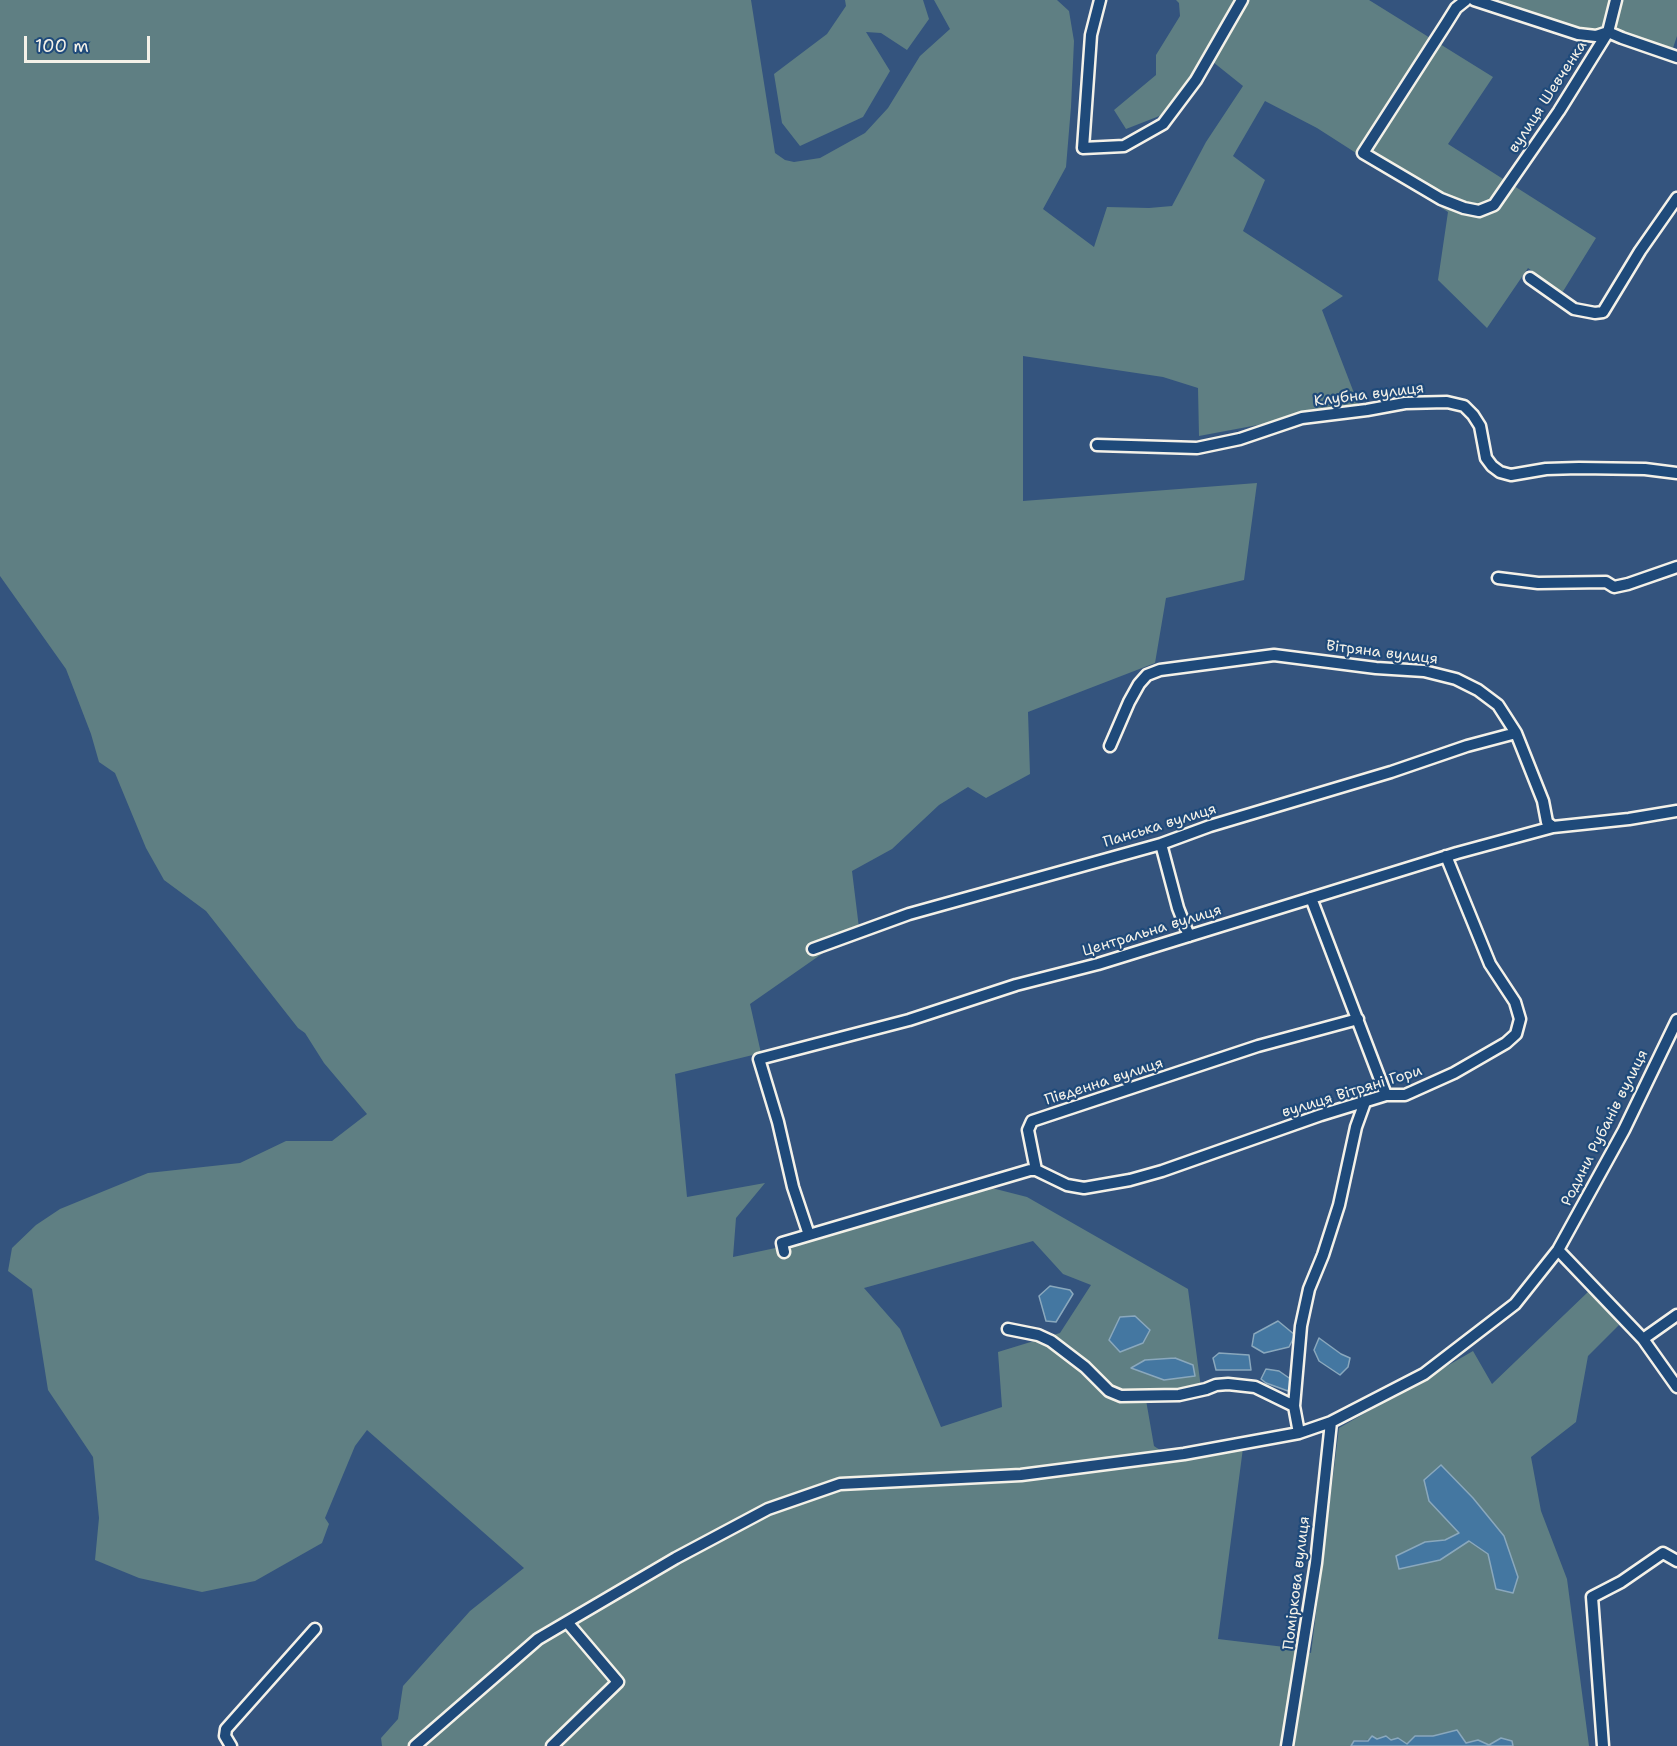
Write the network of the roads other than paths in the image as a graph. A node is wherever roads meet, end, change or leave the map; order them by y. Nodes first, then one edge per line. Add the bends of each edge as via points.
1 (1100, 0) edge
2 (1242, 0) edge
3 (1467, 0) edge
4 (1474, 0) edge
5 (1616, 0) edge
6 (1608, 32) junction
7 (1677, 57) edge
8 (1677, 198) edge
9 (1530, 278) dead end
10 (1096, 445) dead end
11 (1677, 473) edge
12 (1677, 567) edge
13 (1498, 578) dead end
14 (1516, 732) junction
15 (1110, 746) dead end
16 (1677, 811) edge
17 (1553, 827) junction
18 (1161, 844) junction
19 (1446, 856) junction
20 (1311, 898) junction
21 (1189, 936) junction
22 (813, 949) dead end
23 (1358, 1019) junction
24 (1677, 1020) edge
25 (1386, 1095) junction
26 (1365, 1102) junction
27 (1036, 1170) junction
28 (809, 1235) junction
29 (1558, 1250) junction
30 (784, 1252) dead end
31 (1677, 1315) edge
32 (1008, 1329) dead end
33 (1643, 1339) junction
34 (1677, 1387) edge
35 (1294, 1406) junction
36 (1331, 1422) junction
37 (1299, 1433) junction
38 (1677, 1561) edge
39 (567, 1622) junction
40 (315, 1629) dead end
41 (231, 1746) edge
42 (415, 1746) edge
43 (552, 1746) edge
44 (1287, 1746) edge
45 (1603, 1746) edge

1 - 2 street via 1090,35 1083,148 1124,146 1163,124 1196,80
3 - 6 street, вулиця Шевченка via 1456,8 1363,153 1441,199 1464,208 1479,211 1494,206
4 - 6 street via 1578,34 1596,36
5 - 6 street, вулиця Шевченка
6 - 7 street
8 - 9 street via 1603,312 1574,309
10 - 11 street, Клубна вулиця via 1197,448 1240,440 1302,418 1405,403 1447,402 1464,406 1473,415 1480,426 1486,458 1500,472 1511,475 1579,468
12 - 13 street via 1614,586 1606,582 1538,583
14 - 15 street, Вітряна вулиця via 1498,705 1456,679 1424,671 1274,655 1147,675 1129,702
14 - 17 street, Вітряна вулиця via 1543,801 1547,822
14 - 18 street, Панська вулиця
16 - 17 street
17 - 19 street, Центральна вулиця
18 - 21 street
18 - 22 street, Панська вулиця via 909,914
19 - 20 street, Центральна вулиця
19 - 25 street, вулиця Вітряні Гори via 1490,963 1515,1002 1520,1019 1516,1034 1506,1043 1422,1089 1405,1095
20 - 21 street, Центральна вулиця
20 - 23 street
21 - 28 street, Центральна вулиця via 909,1020 759,1059
23 - 25 street
23 - 27 street, Південна вулиця via 1257,1046 1032,1121 1028,1130
24 - 29 street, Родини Рубанів вулиця via 1624,1130
25 - 26 street, вулиця Вітряні Гори
26 - 27 street, вулиця Вітряні Гори via 1162,1172 1102,1186 1067,1185
26 - 35 street via 1339,1206 1309,1289 1301,1326
27 - 28 street
28 - 30 street via 782,1243
29 - 33 street
29 - 36 street, Родини Рубанів вулиця via 1515,1304 1424,1374
31 - 33 street
32 - 35 street via 1051,1341 1109,1391 1121,1396 1179,1395 1228,1384 1255,1387
33 - 34 street
35 - 37 street
36 - 37 street, Родини Рубанів вулиця
36 - 44 street, Поміркова вулиця via 1316,1563
37 - 39 street, Родини Рубанів вулиця via 1184,1454 1021,1474 840,1484 768,1509
38 - 45 street via 1663,1553 1622,1582 1592,1597
39 - 42 street, Родини Рубанів вулиця via 538,1639
39 - 43 street via 618,1682
40 - 41 street via 226,1729

